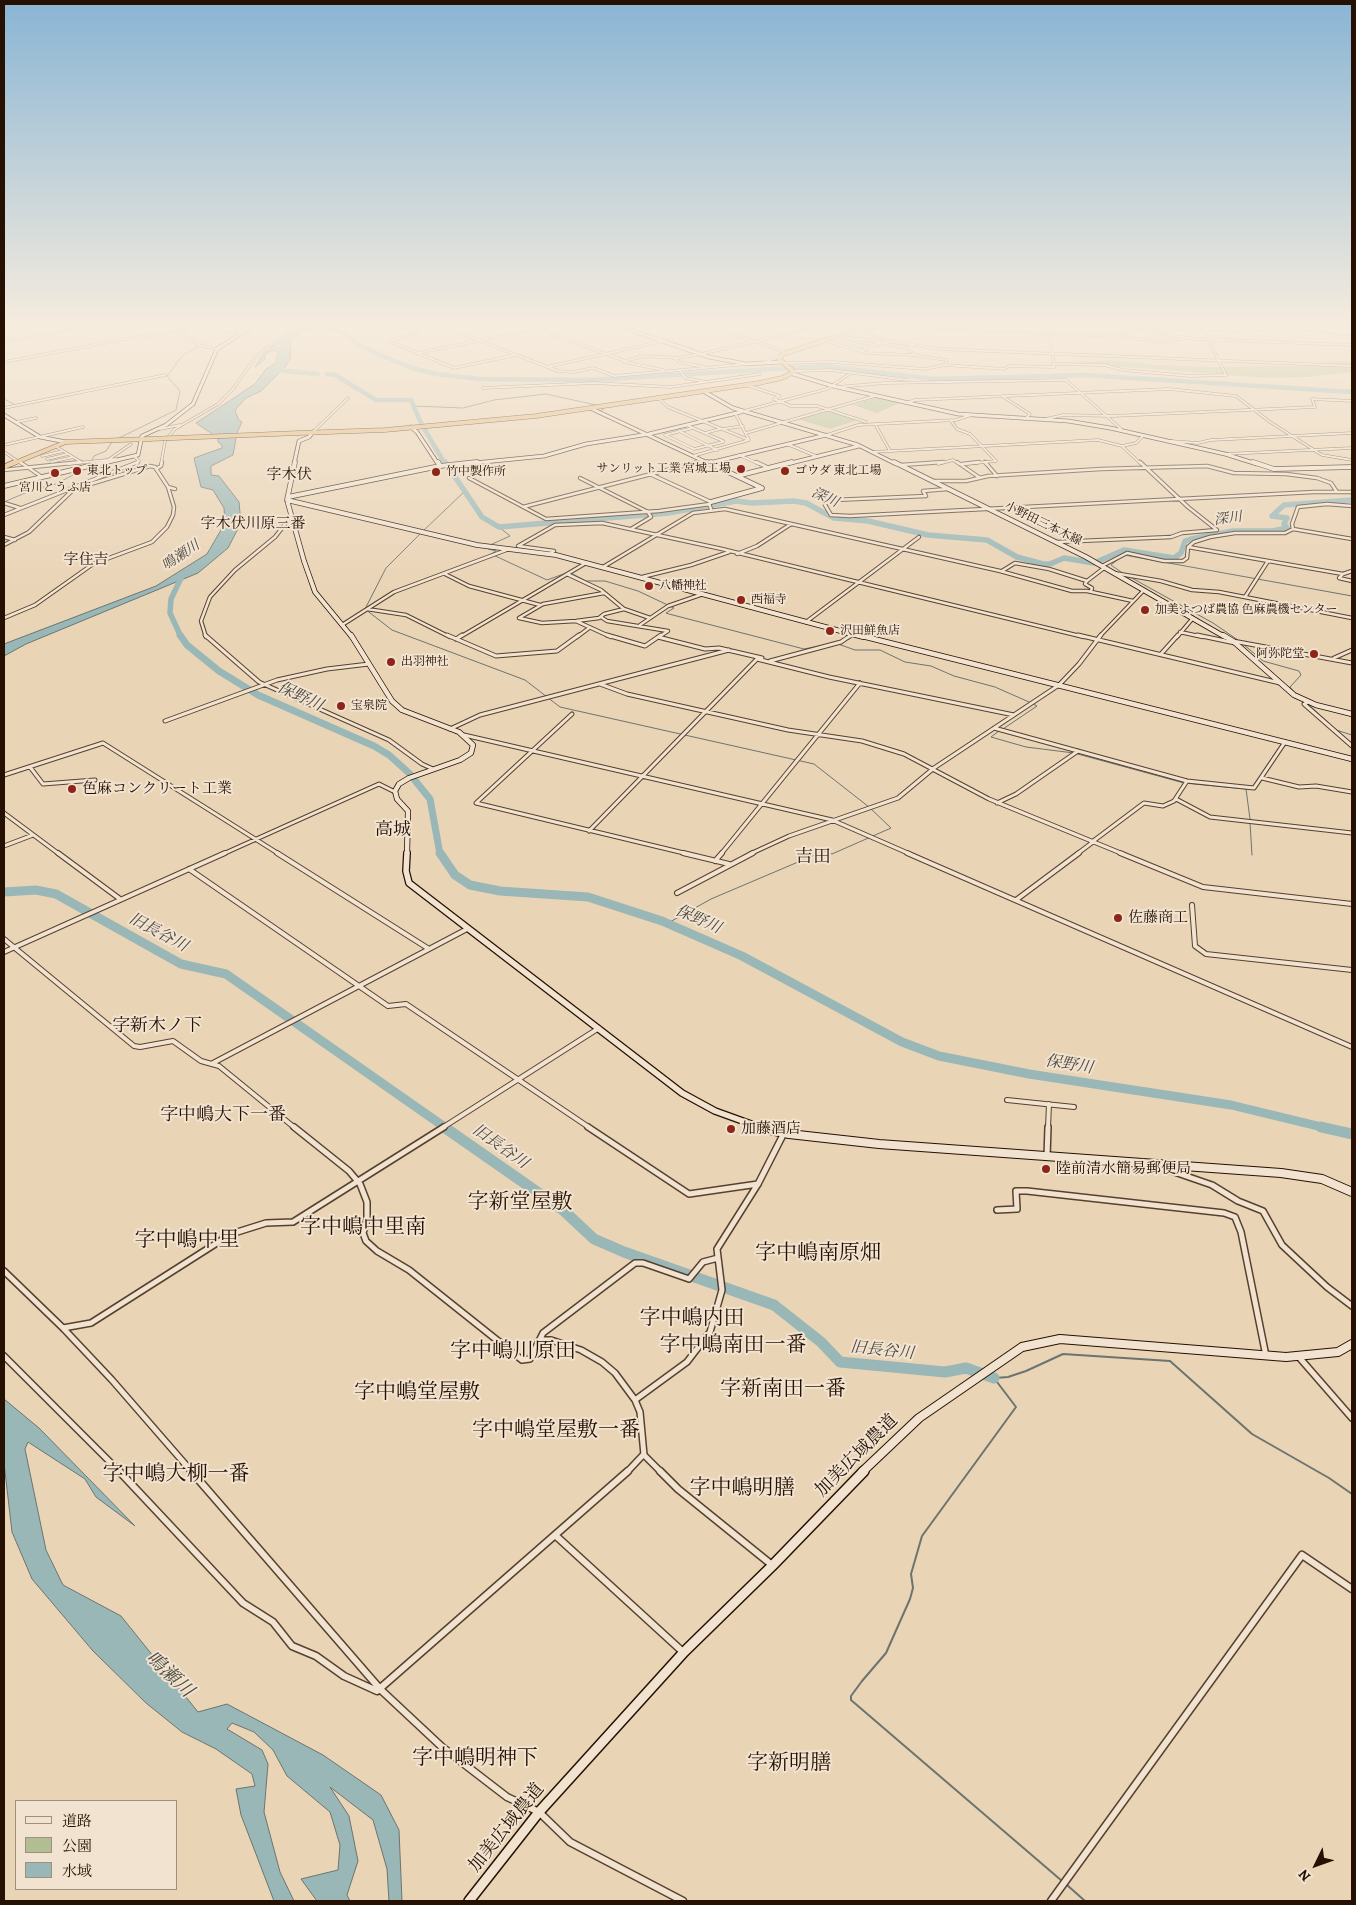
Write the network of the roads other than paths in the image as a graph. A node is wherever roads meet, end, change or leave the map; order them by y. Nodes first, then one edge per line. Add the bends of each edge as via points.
1 (4, 415) edge
2 (178, 415) edge
3 (198, 415) edge
4 (331, 415) edge
5 (543, 415) edge
6 (606, 415) edge
7 (687, 415) edge
8 (727, 415) edge
9 (738, 415) edge
10 (754, 415) edge
11 (811, 415) edge
12 (842, 415) edge
13 (971, 415) joint
14 (1029, 415) edge
15 (1105, 415) edge
16 (1151, 415) edge
17 (1262, 415) edge
18 (1107, 417) junction
19 (36, 418) dead end
20 (1025, 419) junction
21 (950, 420) junction
22 (1044, 420) junction
23 (702, 421) junction
24 (16, 422) junction
25 (784, 423) junction
26 (868, 424) junction
27 (875, 424) junction
28 (180, 425) junction
29 (687, 425) junction
30 (743, 426) junction
31 (83, 427) dead end
32 (414, 427) junction
33 (160, 428) junction
34 (693, 428) junction
35 (721, 429) junction
36 (1119, 430) junction
37 (679, 431) junction
38 (313, 432) junction
39 (705, 433) junction
40 (746, 433) junction
41 (1352, 433) edge
42 (649, 434) junction
43 (827, 435) junction
44 (1143, 436) junction
45 (1290, 436) junction
46 (40, 437) junction
47 (140, 439) junction
48 (749, 440) junction
49 (66, 442) junction
50 (1168, 442) junction
51 (131, 444) dead end
52 (683, 444) junction
53 (787, 444) junction
54 (4, 445) edge
55 (55, 446) junction
56 (673, 446) junction
57 (709, 446) junction
58 (859, 446) junction
59 (981, 446) junction
60 (1122, 446) junction
61 (1352, 448) edge
62 (717, 450) junction
63 (1314, 450) junction
64 (63, 451) junction
65 (890, 451) junction
66 (4, 452) edge
67 (872, 452) junction
68 (68, 454) junction
69 (1225, 454) junction
70 (739, 455) junction
71 (134, 456) junction
72 (694, 456) junction
73 (816, 456) junction
74 (73, 457) junction
75 (47, 459) junction
76 (118, 459) junction
77 (108, 460) junction
78 (1352, 460) edge
79 (704, 461) junction
80 (17, 462) junction
81 (51, 462) junction
82 (83, 462) junction
83 (985, 462) junction
84 (95, 463) junction
85 (709, 463) junction
86 (962, 464) junction
87 (56, 465) junction
88 (900, 465) junction
89 (442, 466) junction
90 (1352, 467) edge
91 (4, 468) edge
92 (27, 468) junction
93 (769, 468) junction
94 (156, 469) junction
95 (1148, 469) junction
96 (1294, 470) junction
97 (650, 474) junction
98 (1286, 474) junction
99 (737, 476) junction
100 (997, 476) junction
101 (42, 477) junction
102 (99, 477) junction
103 (469, 478) dead end
104 (580, 478) dead end
105 (980, 478) junction
106 (932, 481) junction
107 (84, 484) junction
108 (4, 486) edge
109 (168, 487) junction
110 (599, 487) junction
111 (75, 488) junction
112 (175, 489) dead end
113 (948, 489) junction
114 (1338, 492) junction
115 (1352, 492) edge
116 (287, 498) junction
117 (1180, 499) junction
118 (710, 503) junction
119 (4, 504) edge
120 (1352, 506) edge
121 (523, 507) junction
122 (20, 508) junction
123 (711, 509) junction
124 (988, 509) junction
125 (648, 512) junction
126 (4, 514) edge
127 (286, 523) dead end
128 (791, 524) junction
129 (631, 529) junction
130 (1294, 529) junction
131 (656, 536) junction
132 (4, 537) edge
133 (919, 537) dead end
134 (1352, 539) edge
135 (15, 540) junction
136 (1056, 542) junction
137 (4, 545) edge
138 (1188, 547) junction
139 (509, 549) junction
140 (903, 549) junction
141 (729, 552) junction
142 (550, 554) junction
143 (737, 554) junction
144 (1268, 561) junction
145 (586, 563) junction
146 (1100, 565) junction
147 (603, 567) junction
148 (1002, 571) junction
149 (1352, 571) edge
150 (568, 573) junction
151 (1114, 573) junction
152 (445, 574) junction
153 (1343, 574) junction
154 (642, 577) junction
155 (1087, 581) junction
156 (1352, 581) edge
157 (858, 583) junction
158 (1144, 590) junction
159 (1091, 591) junction
160 (604, 593) junction
161 (703, 594) junction
162 (1245, 597) junction
163 (523, 600) junction
164 (1133, 601) junction
165 (540, 605) junction
166 (624, 609) junction
167 (366, 610) junction
168 (601, 617) junction
169 (4, 618) edge
170 (650, 618) junction
171 (1192, 618) junction
172 (1352, 618) edge
173 (576, 621) junction
174 (806, 622) junction
175 (342, 624) junction
176 (640, 624) junction
177 (589, 628) junction
178 (1180, 632) junction
179 (854, 633) junction
180 (658, 637) junction
181 (456, 639) junction
182 (1097, 639) junction
183 (1234, 642) junction
184 (729, 650) junction
185 (1352, 650) edge
186 (1161, 654) junction
187 (1332, 659) junction
188 (771, 660) junction
189 (1352, 663) edge
190 (369, 664) junction
191 (860, 683) junction
192 (1280, 683) junction
193 (263, 684) junction
194 (600, 684) junction
195 (1059, 685) junction
196 (257, 686) joint
197 (1308, 702) junction
198 (706, 711) junction
199 (572, 714) dead end
200 (1352, 714) edge
201 (1014, 715) junction
202 (165, 721) dead end
203 (994, 728) junction
204 (449, 729) junction
205 (818, 735) junction
206 (464, 736) junction
207 (1285, 742) junction
208 (1352, 746) edge
209 (532, 750) junction
210 (1078, 751) junction
211 (1352, 759) edge
212 (30, 767) junction
213 (934, 768) junction
214 (434, 769) junction
215 (4, 775) edge
216 (643, 776) junction
217 (1262, 778) junction
218 (95, 780) dead end
219 (1187, 781) junction
220 (395, 792) junction
221 (1352, 792) edge
222 (1176, 799) junction
223 (997, 803) junction
224 (761, 804) junction
225 (4, 814) edge
226 (832, 820) junction
227 (589, 831) junction
228 (1352, 833) edge
229 (33, 835) junction
230 (255, 839) junction
231 (1092, 842) junction
232 (4, 846) edge
233 (715, 861) junction
234 (729, 864) junction
235 (189, 869) junction
236 (677, 893) dead end
237 (120, 900) junction
238 (1016, 900) junction
239 (1352, 904) edge
240 (1192, 905) dead end
241 (467, 929) junction
242 (4, 939) edge
243 (14, 947) junction
244 (429, 949) junction
245 (4, 952) edge
246 (1352, 970) edge
247 (358, 986) junction
248 (599, 1028) junction
249 (1352, 1047) edge
250 (210, 1064) junction
251 (518, 1079) junction
252 (1007, 1100) dead end
253 (1050, 1104) junction
254 (1074, 1107) dead end
255 (784, 1133) junction
256 (1047, 1157) junction
257 (1154, 1164) junction
258 (357, 1180) junction
259 (758, 1184) junction
260 (1352, 1192) edge
261 (997, 1210) dead end
262 (718, 1258) junction
263 (4, 1271) edge
264 (1352, 1306) edge
265 (63, 1328) junction
266 (540, 1340) junction
267 (1352, 1344) edge
268 (4, 1356) edge
269 (1266, 1356) junction
270 (1298, 1356) junction
271 (635, 1400) junction
272 (1352, 1418) edge
273 (644, 1454) junction
274 (555, 1535) junction
275 (772, 1566) junction
276 (1352, 1589) edge
277 (684, 1652) junction
278 (380, 1690) junction
279 (539, 1812) junction
280 (468, 1901) edge
281 (683, 1901) edge
282 (1051, 1901) edge

1 - 24 street
2 - 33 street
3 - 28 street
4 - 38 street
5 - 32 highway
6 - 42 street
7 - 23 street
8 - 23 street
9 - 30 street
10 - 25 street, 小野田三本木線
11 - 25 street
12 - 26 street
13 - 20 street
13 - 21 street
14 - 20 street
15 - 18 street
16 - 18 street
17 - 45 street
18 - 22 street via 1060,416
18 - 36 street
19 - 24 street
20 - 22 street
21 - 27 street
21 - 59 street
22 - 36 street via 1078,422
23 - 29 street
23 - 35 street
24 - 46 street
25 - 40 street
25 - 43 street, 小野田三本木線
26 - 27 street
26 - 43 street
27 - 65 street
28 - 33 street
28 - 94 street via 166,441 162,466
29 - 34 street
29 - 42 street
30 - 35 street
30 - 40 street
31 - 46 street
32 - 38 highway
32 - 89 street
33 - 47 street
34 - 37 street
34 - 39 street
35 - 39 street
35 - 48 street
36 - 44 street
37 - 52 street via 665,435
37 - 57 street
38 - 47 highway, bridge
38 - 116 street via 299,441
39 - 57 street via 723,442
40 - 48 street
41 - 45 street
42 - 56 street
42 - 89 street via 586,444 539,458
43 - 53 street
43 - 58 street, 小野田三本木線
44 - 50 street
44 - 60 street via 1136,443
45 - 50 street
45 - 63 street
46 - 49 street
46 - 54 street
47 - 49 highway
47 - 71 street via 139,452
48 - 62 street
49 - 55 highway
50 - 69 street
51 - 77 street
52 - 56 street
52 - 57 street via 694,449
53 - 70 street
53 - 73 street
55 - 64 street
55 - 80 highway
56 - 72 street
57 - 62 street
58 - 67 street, 小野田三本木線
58 - 73 street
59 - 60 street via 1098,440
59 - 65 street
59 - 83 street via 996,461
60 - 95 street
61 - 63 street
62 - 72 street
63 - 69 street
63 - 78 street via 1325,456
64 - 68 street
64 - 75 street via 41,456
65 - 67 street
66 - 80 street
67 - 88 street, 小野田三本木線
68 - 74 street
68 - 75 street
69 - 96 street via 1274,469
70 - 85 street
70 - 93 street
71 - 76 street
71 - 102 street via 138,463
72 - 79 street
73 - 93 street
74 - 81 street
74 - 82 street
75 - 81 street
76 - 77 street
76 - 84 street
77 - 84 street
79 - 85 street
79 - 97 street
80 - 91 highway
80 - 92 street
81 - 87 street
82 - 84 street
82 - 87 street
83 - 86 street
83 - 100 street
84 - 101 street
84 - 102 street
85 - 99 street
86 - 88 street via 950,460 937,464
86 - 105 street
87 - 92 street
88 - 106 street, 小野田三本木線
89 - 116 street
90 - 96 street
91 - 92 street
92 - 101 street
93 - 99 street
94 - 109 street
94 - 111 street via 147,466
95 - 98 street via 1207,466 1234,473
95 - 100 street
95 - 117 street
96 - 98 street
97 - 110 street
97 - 118 street
98 - 114 street via 1327,481
99 - 118 street via 762,488
100 - 105 street
101 - 108 street
102 - 107 street
103 - 121 street
104 - 110 street
105 - 106 street
106 - 113 street, 小野田三本木線
107 - 111 street
107 - 122 street
109 - 112 street
109 - 169 street via 174,507 173,516 167,528 152,542 87,567 35,605
110 - 121 street
110 - 125 street
111 - 135 street via 34,527
113 - 124 street, 小野田三本木線
113 - 124 street via 923,491 926,496 825,503 831,514 840,516
114 - 115 street
114 - 117 street
116 - 139 street via 422,532
116 - 175 street via 315,592
117 - 124 street
117 - 136 street via 1217,530 1171,537
118 - 123 street
118 - 125 street
119 - 122 street
120 - 130 street via 1298,507 1292,524
121 - 125 street via 546,519
122 - 126 street
123 - 128 street via 725,509
123 - 131 street via 693,513
124 - 136 street, 小野田三本木線
125 - 129 street via 651,517
127 - 193 street via 210,597 201,621 209,641
128 - 140 street
128 - 143 street via 757,546
129 - 131 street
129 - 142 street via 596,522 555,525 518,546 554,551
130 - 134 street
130 - 138 street via 1210,537
131 - 141 street
131 - 147 street
132 - 135 street
133 - 140 street
135 - 137 street
136 - 146 street, 小野田三本木線
138 - 144 street
138 - 146 street via 1188,558 1183,561 1164,561 1127,553
139 - 142 street
139 - 152 street
140 - 148 street
140 - 157 street
141 - 143 street
141 - 154 street
142 - 145 street
143 - 157 street
144 - 153 street
144 - 162 street
145 - 147 street
145 - 150 street
146 - 151 street, 小野田三本木線
146 - 155 street
147 - 154 street
148 - 155 street via 1015,564 1049,569
148 - 159 street via 1072,592
149 - 153 street
150 - 160 street
150 - 163 street
151 - 158 street, 小野田三本木線
151 - 162 street via 1172,583 1192,590
152 - 163 street via 469,586
152 - 167 street via 394,592
153 - 156 street via 1339,578
154 - 161 street
155 - 159 street via 1085,584 1092,588
157 - 174 street
157 - 182 street
158 - 164 street
158 - 171 street, 小野田三本木線
159 - 164 street
160 - 165 street
160 - 166 street
161 - 170 street via 670,606
161 - 174 street
162 - 172 street
163 - 165 street
163 - 181 street
164 - 182 street
165 - 173 street via 519,618 542,624
166 - 168 street
166 - 170 street
167 - 175 street
167 - 181 street via 406,615
168 - 173 street
168 - 176 street via 613,623
170 - 176 street
171 - 178 street
171 - 183 street, 小野田三本木線
173 - 177 street
174 - 179 street
175 - 190 street
176 - 180 street via 667,630
177 - 180 street via 645,646
177 - 181 street via 557,651 500,656 490,655
178 - 183 street
178 - 186 street
179 - 188 street via 837,643
179 - 195 street
180 - 184 street via 704,649
182 - 186 street
182 - 195 street
183 - 187 street
183 - 192 street, 小野田三本木線
184 - 188 street
184 - 194 street
185 - 187 street
186 - 192 street
187 - 189 street
188 - 191 street via 806,672
188 - 198 street via 757,659
190 - 193 street via 311,672
190 - 204 street via 392,701 402,710
191 - 201 street
191 - 205 street
192 - 197 street, 小野田三本木線
193 - 196 street
193 - 214 street via 389,740
194 - 198 street via 628,694
194 - 204 street via 480,715
195 - 201 street
195 - 207 street
196 - 202 street
197 - 200 street, 小野田三本木線
197 - 208 street via 1304,704
198 - 205 street
198 - 216 street
199 - 209 street
201 - 203 street
203 - 210 street
203 - 213 street
204 - 206 street
205 - 213 street via 862,742 904,754
205 - 224 street
206 - 209 street
206 - 214 street via 473,745 471,753
207 - 211 street
207 - 217 street
209 - 216 street
209 - 227 street via 476,803
210 - 219 street
210 - 223 street via 1016,794
212 - 215 street
212 - 218 street via 43,784
212 - 230 street via 102,742
213 - 223 street
213 - 226 street via 898,798
214 - 220 street via 399,784
216 - 224 street
216 - 227 street
217 - 219 street via 1256,788
217 - 221 street via 1299,787
219 - 222 street
220 - 230 street via 379,784
220 - 241 street via 408,811 410,824 406,871 409,883
222 - 228 street via 1210,817
222 - 231 street via 1163,806 1144,803
223 - 231 street
224 - 226 street
224 - 233 street
225 - 229 street
226 - 234 street via 788,836
226 - 238 street
227 - 233 street
229 - 232 street
229 - 237 street
230 - 235 street
230 - 244 street
231 - 238 street
231 - 239 street via 1203,887
233 - 234 street
234 - 236 street
235 - 237 street
235 - 247 street
237 - 243 street
238 - 249 street
240 - 246 street via 1195,946 1206,954
241 - 244 street
241 - 248 street
242 - 243 street
243 - 245 street
243 - 250 street via 134,1046 173,1041
244 - 247 street
247 - 250 street
247 - 251 street via 388,1006 406,1004
248 - 251 street
248 - 255 street via 682,1093 715,1111
250 - 258 street via 223,1069
251 - 258 street
251 - 259 street via 689,1194
252 - 253 street
253 - 254 street
253 - 256 street
255 - 256 street
255 - 259 street
256 - 257 street
257 - 260 street via 1289,1174 1322,1179
257 - 264 street via 1212,1185 1264,1211 1282,1245
258 - 265 street via 289,1224 266,1223 231,1234 91,1323
258 - 266 street via 367,1202 363,1234 370,1245 404,1266 522,1360 528,1360
259 - 262 street via 719,1246
261 - 269 street via 1017,1209 1016,1191 1027,1191 1235,1217 1239,1223
262 - 266 street via 703,1262 690,1279 636,1263 542,1333
262 - 271 street via 722,1290 706,1338 686,1362
263 - 265 street
265 - 278 street via 166,1440
266 - 271 street via 551,1340 594,1357 615,1373
267 - 270 street, 加美広域農道 via 1338,1352
268 - 278 street via 108,1459 243,1604 273,1622 292,1646 316,1656 362,1686
269 - 270 street, 加美広域農道
269 - 275 street, 加美広域農道 via 1060,1338 1022,1347 919,1418
270 - 272 street
271 - 273 street via 642,1418
273 - 274 street
273 - 275 street via 678,1489
274 - 277 street
274 - 278 street
275 - 277 street, 加美広域農道
276 - 282 street via 1302,1555
277 - 279 street, 加美広域農道
278 - 279 street via 442,1746 507,1797
279 - 280 street, 加美広域農道
279 - 281 street via 570,1842

